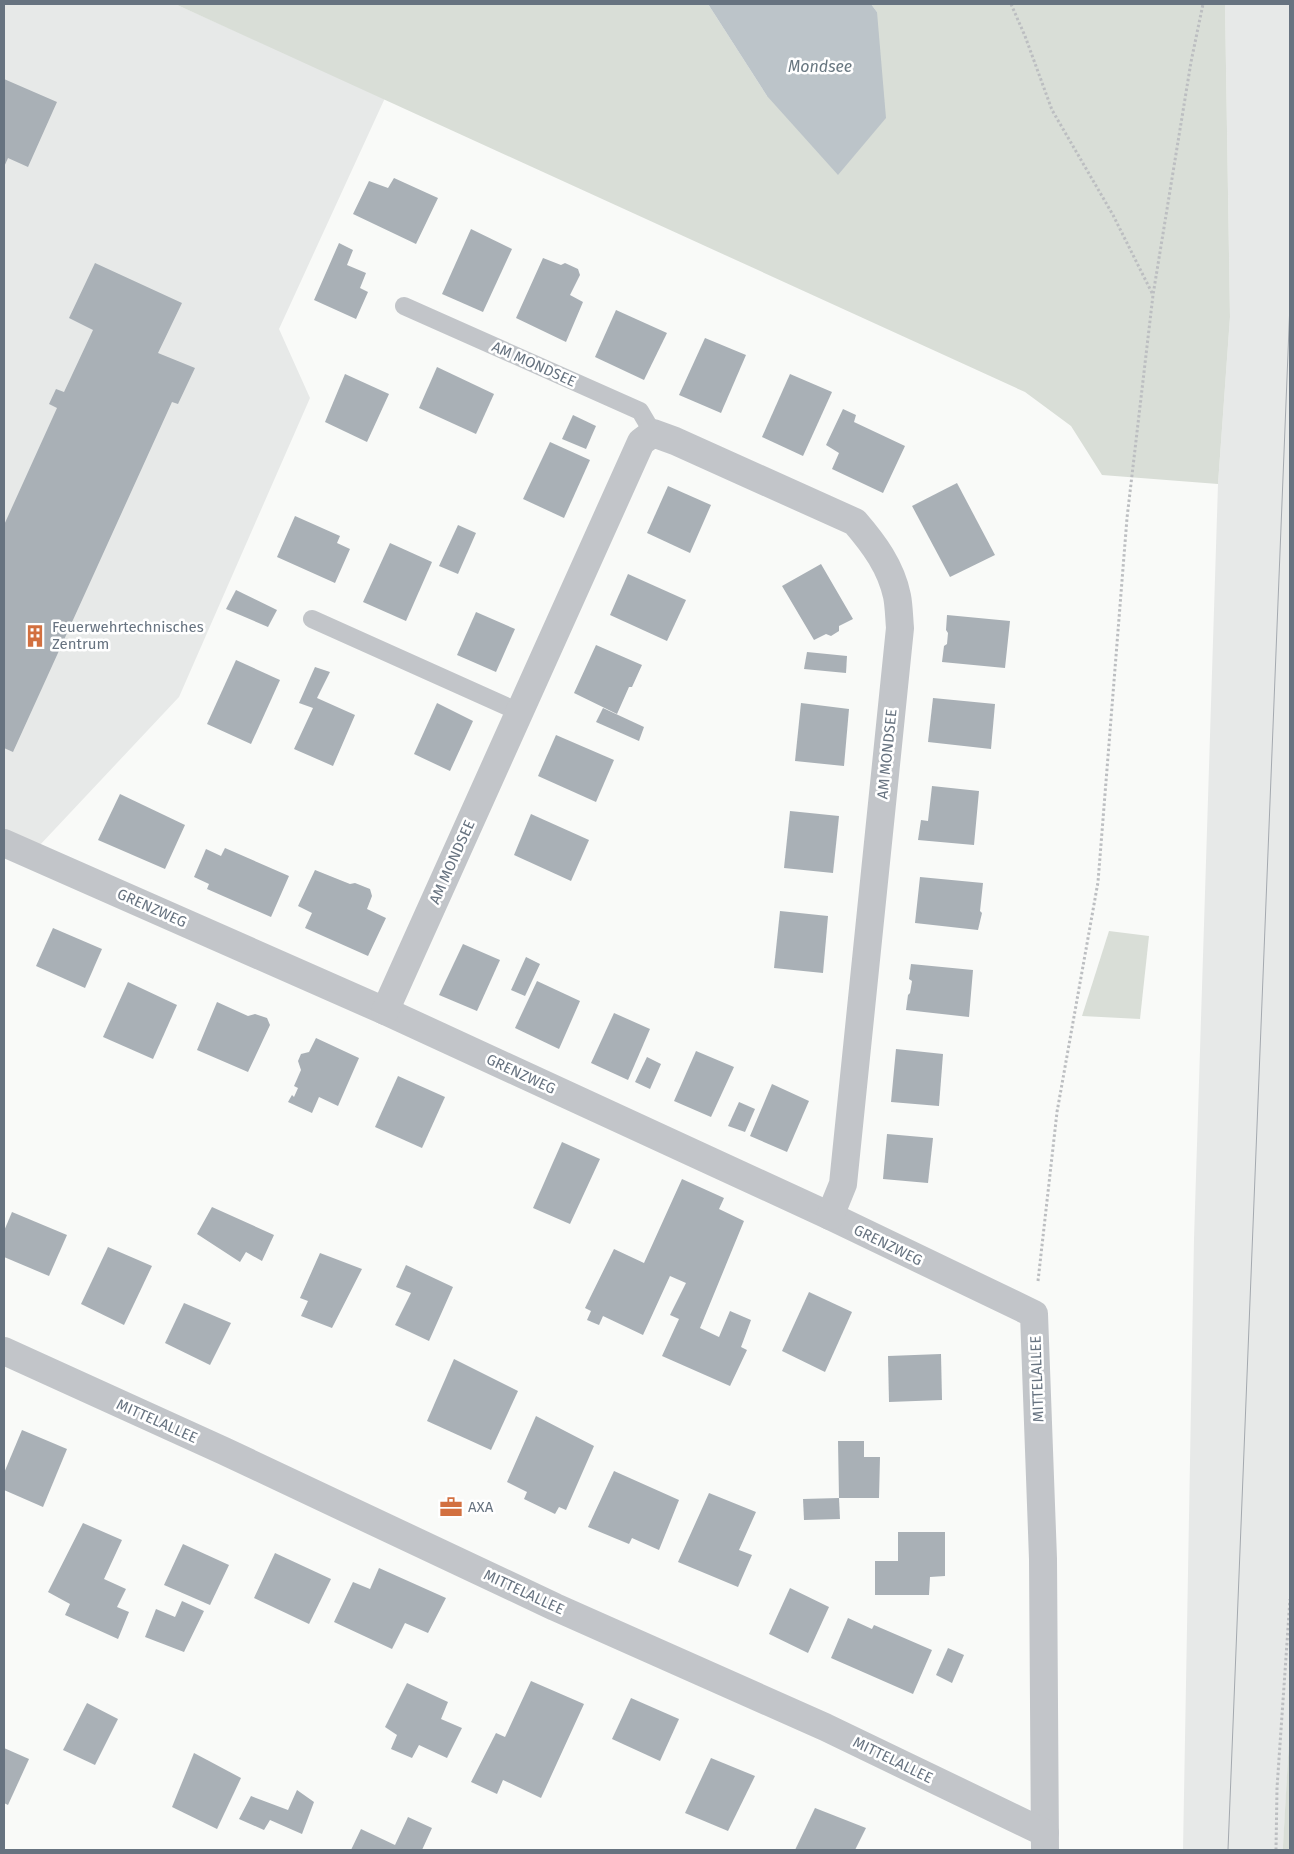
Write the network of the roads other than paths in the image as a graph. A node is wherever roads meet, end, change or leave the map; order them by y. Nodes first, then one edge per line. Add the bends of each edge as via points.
1 (404, 306) dead end
2 (653, 433) junction
3 (312, 619) dead end
4 (519, 712) junction
5 (4, 843) edge
6 (385, 1011) junction
7 (830, 1216) junction
8 (1034, 1314) joint
9 (4, 1351) edge
10 (1045, 1842) edge

1 - 2 lane, AM MONDSEE via 640,411
2 - 4 street, AM MONDSEE via 641,442
2 - 7 street, AM MONDSEE via 855,522 874,544 890,573 897,597 900,628 844,1184
3 - 4 lane
4 - 6 street, AM MONDSEE
5 - 6 street, GRENZWEG
6 - 7 street, GRENZWEG
7 - 8 street, GRENZWEG
8 - 10 street, MITTELALLEE via 1043,1559
9 - 10 street, MITTELALLEE via 825,1727

